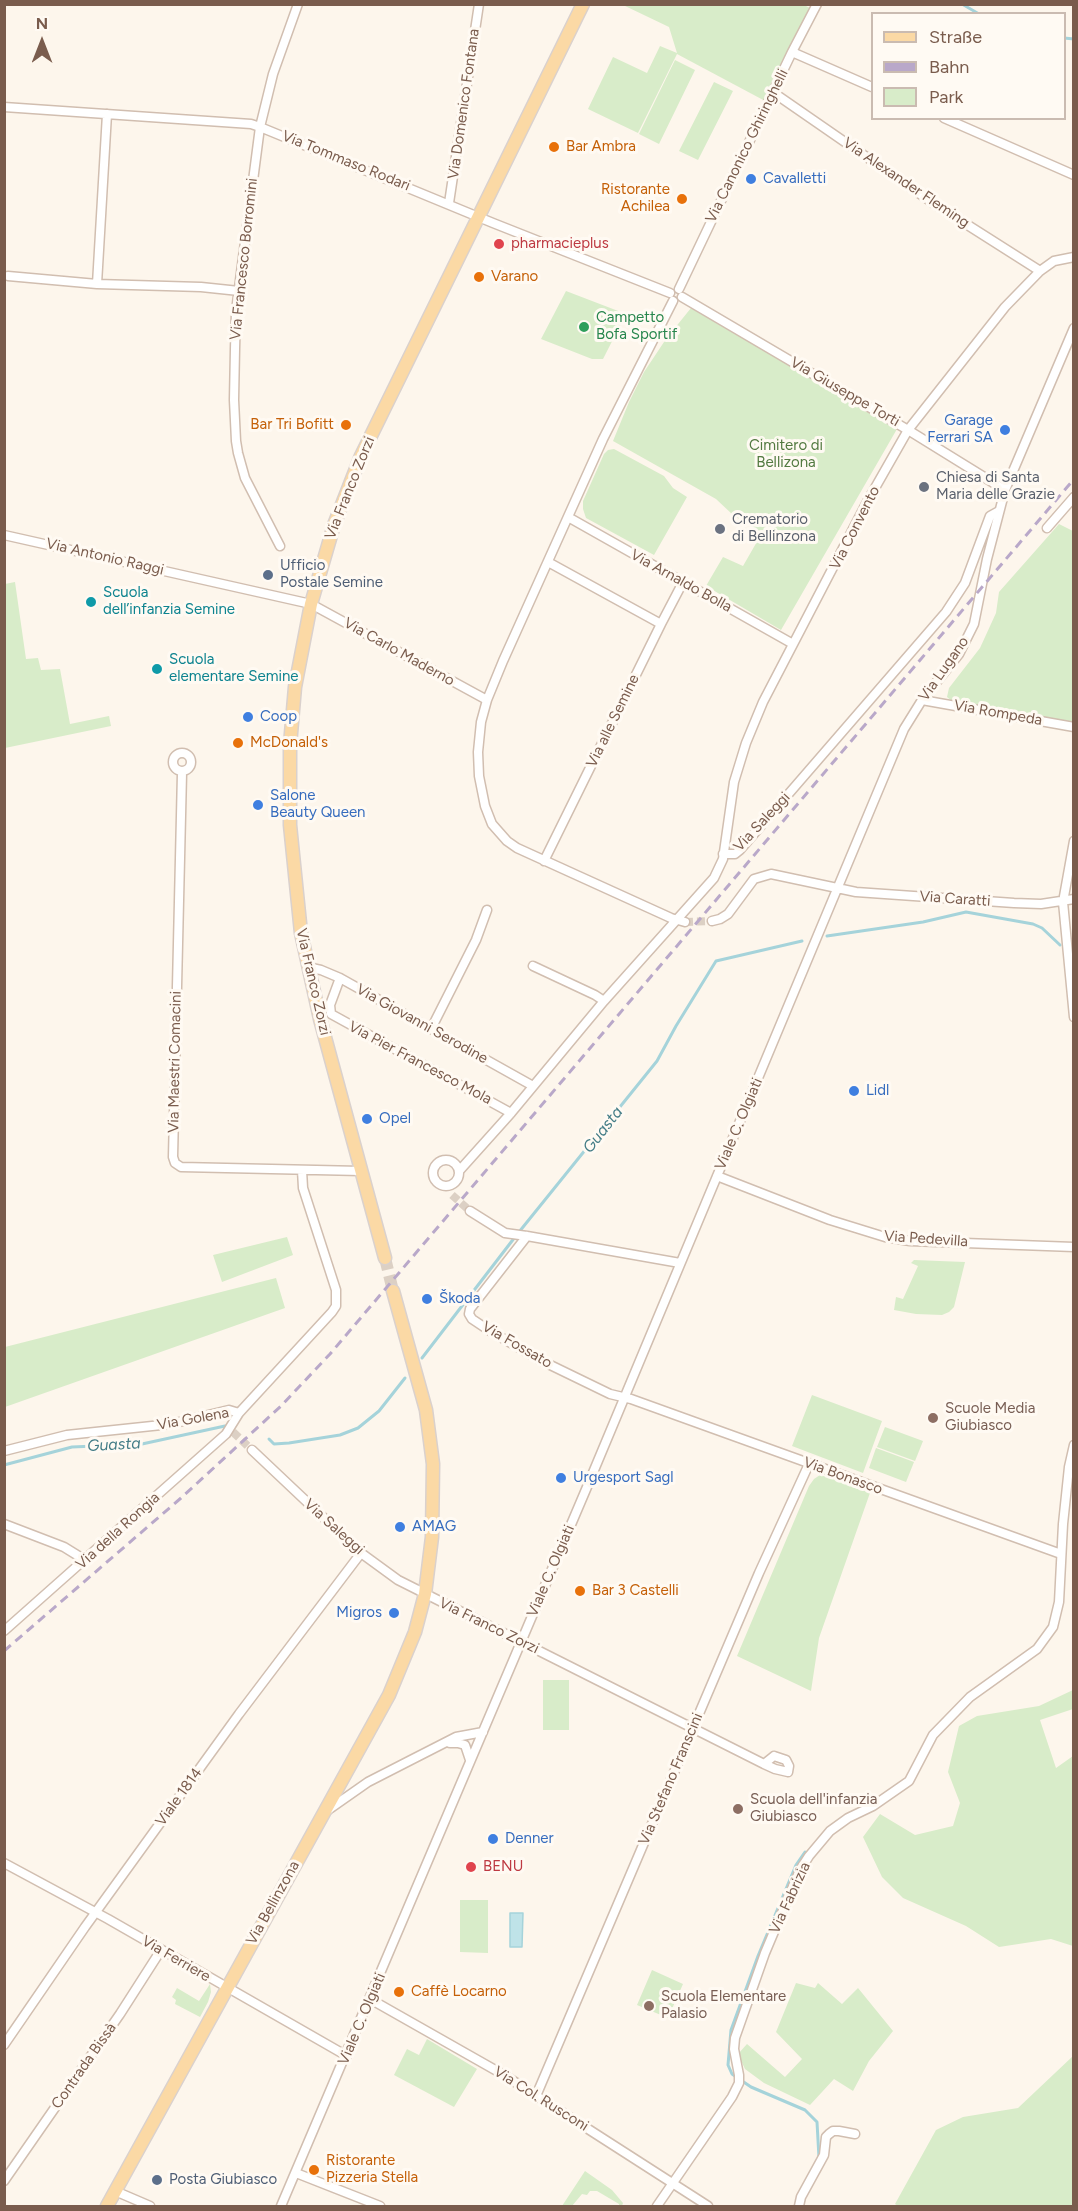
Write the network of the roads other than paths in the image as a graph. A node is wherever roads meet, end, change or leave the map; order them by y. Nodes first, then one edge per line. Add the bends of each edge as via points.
1 (298, 4) edge
2 (478, 4) edge
3 (583, 4) edge
4 (817, 4) edge
5 (792, 52) junction
6 (871, 86) edge
7 (774, 93) junction
8 (4, 107) edge
9 (107, 114) junction
10 (949, 120) edge
11 (260, 127) junction
12 (1074, 175) edge
13 (449, 203) junction
14 (479, 216) junction
15 (1074, 257) edge
16 (1040, 271) junction
17 (8, 276) dead end
18 (97, 284) junction
19 (239, 291) junction
20 (676, 295) junction
21 (1074, 328) edge
22 (908, 429) junction
23 (1005, 490) junction
24 (1074, 497) edge
25 (999, 511) junction
26 (568, 517) junction
27 (1047, 528) dead end
28 (4, 535) edge
29 (280, 546) dead end
30 (548, 562) junction
31 (683, 582) junction
32 (310, 604) junction
33 (661, 624) junction
34 (793, 644) junction
35 (487, 700) junction
36 (922, 700) junction
37 (1074, 727) edge
38 (182, 773) dead end
39 (1074, 841) edge
40 (723, 855) junction
41 (544, 861) junction
42 (837, 889) junction
43 (1074, 899) edge
44 (1063, 902) junction
45 (487, 910) dead end
46 (680, 921) junction
47 (712, 921) tunnel mouth
48 (818, 935) joint
49 (533, 966) dead end
50 (308, 967) junction
51 (340, 978) junction
52 (604, 1001) junction
53 (1074, 1017) edge
54 (431, 1029) junction
55 (533, 1086) junction
56 (511, 1113) junction
57 (302, 1170) junction
58 (361, 1171) junction
59 (459, 1171) junction
60 (717, 1176) junction
61 (445, 1186) junction
62 (452, 1195) tunnel mouth
63 (470, 1211) tunnel mouth
64 (524, 1235) junction
65 (1074, 1247) edge
66 (385, 1258) tunnel mouth
67 (680, 1263) junction
68 (393, 1292) tunnel mouth
69 (624, 1397) junction
70 (239, 1413) junction
71 (1074, 1445) edge
72 (252, 1450) tunnel mouth
73 (4, 1451) edge
74 (809, 1464) junction
75 (4, 1524) edge
76 (361, 1553) junction
77 (1061, 1554) junction
78 (86, 1560) junction
79 (425, 1594) junction
80 (4, 1631) edge
81 (521, 1641) junction
82 (693, 1727) junction
83 (483, 1732) junction
84 (442, 1744) junction
85 (471, 1760) junction
86 (764, 1764) dead end
87 (321, 1816) junction
88 (4, 1863) edge
89 (96, 1913) junction
90 (161, 1950) junction
91 (226, 1988) junction
92 (370, 1998) junction
93 (4, 2045) edge
94 (347, 2056) junction
95 (536, 2096) junction
96 (855, 2134) dead end
97 (296, 2173) junction
98 (4, 2181) edge
99 (672, 2185) junction
100 (116, 2191) junction
101 (107, 2206) edge
102 (150, 2206) edge
103 (281, 2206) edge
104 (380, 2206) edge
105 (657, 2206) edge
106 (708, 2206) edge
107 (799, 2206) edge

1 - 11 street, Via Francesco Borromini via 273,74
2 - 13 street, Via Domenico Fontana
3 - 14 main road, Via Franco Zorzi
4 - 5 street, Via Canonico Ghiringhelli
5 - 6 street
5 - 7 street, Via Canonico Ghiringhelli
7 - 16 street, Via Alexander Fleming
7 - 20 street, Via Canonico Ghiringhelli
8 - 9 street, Via Tommaso Rodari
9 - 11 street, Via Tommaso Rodari
9 - 18 street
10 - 12 street
11 - 13 street, Via Tommaso Rodari
11 - 19 street, Via Francesco Borromini
13 - 14 street, Via Tommaso Rodari
14 - 20 street, Via Tommaso Rodari
14 - 32 main road, Via Franco Zorzi via 365,446 334,525
15 - 16 street, Via Convento via 1054,261
16 - 22 street, Via Convento via 1005,307
17 - 18 street
18 - 19 street
19 - 29 street, Via Francesco Borromini via 236,441 245,478
20 - 22 street, Via Giuseppe Torti
20 - 26 street, Via Canonico Ghiringhelli
21 - 23 street, Via Lugano
22 - 23 street, Via Giuseppe Torti
22 - 34 street, Via Convento
23 - 25 street, Via Lugano
24 - 27 street
25 - 36 street, Via Lugano via 974,624 958,654
25 - 40 street, Via Saleggi via 990,516 965,583 946,612 740,850
26 - 30 street, Via Canonico Ghiringhelli
26 - 31 street, Via Arnaldo Bolla
28 - 32 street, Via Antonio Raggi
30 - 33 street
30 - 35 street, Via Canonico Ghiringhelli
31 - 33 street, Via alle Semine
31 - 34 street, Via Arnaldo Bolla
32 - 35 street, Via Carlo Maderno
32 - 50 main road, Via Franco Zorzi via 295,687 289,761 293,872
33 - 41 street, Via alle Semine
34 - 40 street, Via Convento via 746,743 734,782
35 - 41 street, Via Canonico Ghiringhelli via 478,752 487,812 507,841
36 - 37 street, Via Rompeda
36 - 42 street, Via Lugano via 904,729
38 - 57 street, Via Maestri Comacini via 173,1158 181,1167
39 - 44 street
40 - 46 street, Via Saleggi via 714,878
41 - 46 street, Via Canonico Ghiringhelli
42 - 44 street, Via Caratti via 991,902
42 - 47 street, Via Caratti via 780,875 764,875 751,881 726,916
42 - 48 street, Via Lugano
43 - 44 street, Via Caratti
44 - 53 street
45 - 54 street
46 - 52 street, Via Saleggi
48 - 60 street, Viale C. Olgiati
49 - 52 street
50 - 51 street, Via Giovanni Serodine
50 - 58 main road, Via Franco Zorzi
51 - 54 street, Via Giovanni Serodine
51 - 56 street, Via Pier Francesco Mola via 330,1005 331,1014
52 - 55 street, Via Saleggi
54 - 55 street, Via Giovanni Serodine
55 - 56 street, Via Saleggi
56 - 59 street, Via Saleggi
57 - 58 street, Via Maestri Comacini
57 - 70 street via 303,1188 336,1290 336,1306
58 - 66 main road, Via Franco Zorzi
59 - 61 street, Via Saleggi via 455,1182
59 - 61 street via 447,1160 436,1165 434,1180
60 - 65 street, Via Pedevilla via 885,1237
60 - 67 street, Viale C. Olgiati
61 - 62 street
63 - 64 street via 505,1233
64 - 67 street
64 - 69 street, Via Fossato via 473,1303 469,1314 472,1319 542,1361
67 - 69 street, Viale C. Olgiati
68 - 79 main road, Via Franco Zorzi via 426,1410 432,1451 434,1518
69 - 74 street, Via Bonasco
69 - 81 street, Viale C. Olgiati
70 - 73 street, Via Golena via 229,1410 171,1424 67,1435
70 - 78 street, Via della Rongia via 231,1431
71 - 77 street, Via Fabrizia
72 - 76 street, Via Saleggi
74 - 77 street, Via Bonasco
74 - 82 street, Via Stefano Franscini
75 - 78 street via 64,1547
76 - 79 street, Via Saleggi
76 - 89 street, Viale 1814
77 - 99 street, Via Fabrizia via 1057,1616 1043,1642 958,1709 933,1735 909,1781 830,1831 800,1870 742,2016 734,2049 739,2079 732,2097
78 - 80 street, Via della Rongia
79 - 81 street, Via Franco Zorzi
79 - 87 main road, Via Bellinzona via 396,1680
81 - 82 street, Via Franco Zorzi
81 - 83 street, Viale C. Olgiati
82 - 86 street, Via Franco Zorzi
82 - 95 street, Via Stefano Franscini
83 - 84 street
83 - 85 street, Viale C. Olgiati
84 - 85 street via 465,1745
84 - 87 street via 368,1782
85 - 92 street, Viale C. Olgiati
87 - 91 main road, Via Bellinzona
88 - 89 street, Via Ferriere
89 - 90 street, Via Ferriere
89 - 93 street, Viale 1814
90 - 91 street, Via Ferriere
90 - 98 street, Contrada Bissà
91 - 94 street, Via Ferriere
91 - 100 main road, Via Bellinzona
92 - 94 street, Viale C. Olgiati
92 - 95 street, Via Col. Rusconi
94 - 97 street, Viale C. Olgiati
95 - 99 street, Via Col. Rusconi
96 - 107 street via 833,2131 826,2137 824,2155
97 - 103 street, Viale C. Olgiati
97 - 104 street
99 - 105 street
99 - 106 street, Via Col. Rusconi
100 - 101 main road, Via Bellinzona
100 - 102 street

